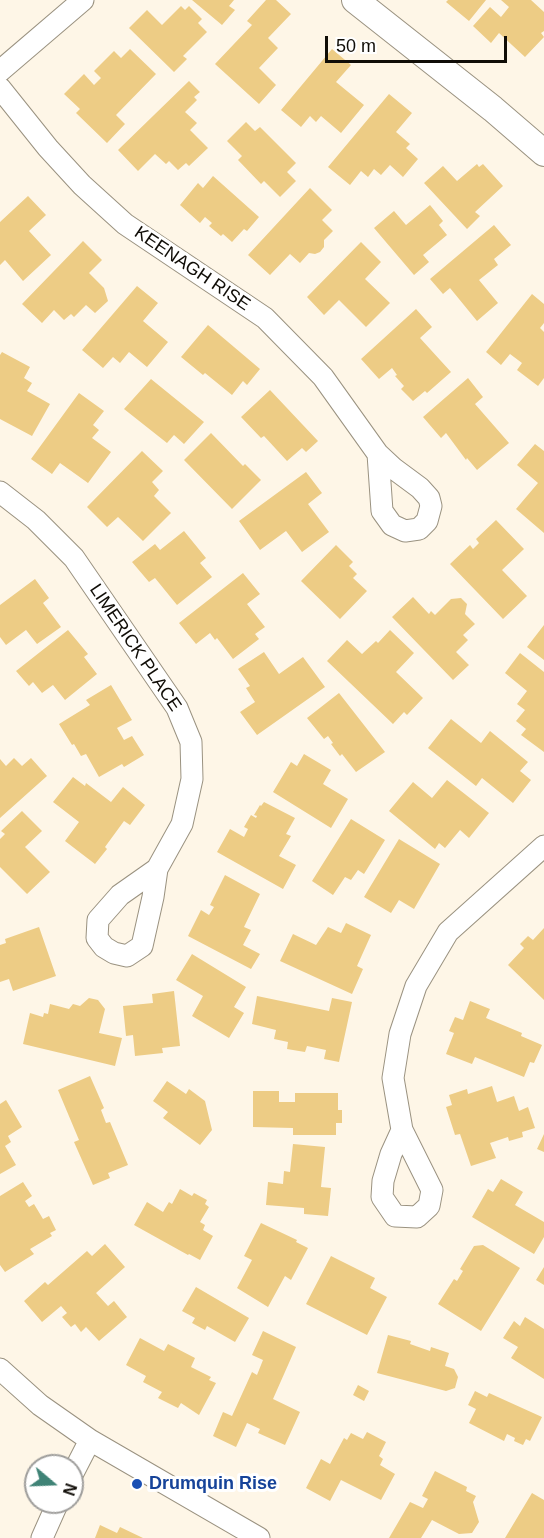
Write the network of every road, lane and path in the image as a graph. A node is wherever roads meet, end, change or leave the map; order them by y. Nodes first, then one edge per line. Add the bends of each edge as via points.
1 (83, 0) edge
2 (355, 0) edge
3 (0, 71) edge
4 (0, 88) edge
5 (544, 153) edge
6 (378, 454) dead end
7 (0, 492) edge
8 (544, 846) edge
9 (157, 869) dead end
10 (402, 1130) dead end
11 (0, 1369) edge
12 (90, 1440) junction
13 (83, 1454) edge
14 (53, 1514) edge
15 (42, 1538) edge
16 (259, 1538) edge

1 - 3 street
2 - 5 street
4 - 6 street, KEENAGH RISE via 82,185 125,224 265,318 323,377
7 - 9 street, LIMERICK PLACE via 75,558 177,708 190,742 192,779 182,824
8 - 10 street via 448,932 416,986 400,1034 393,1078
11 - 12 street via 40,1405
12 - 13 street
12 - 16 street
14 - 15 street

